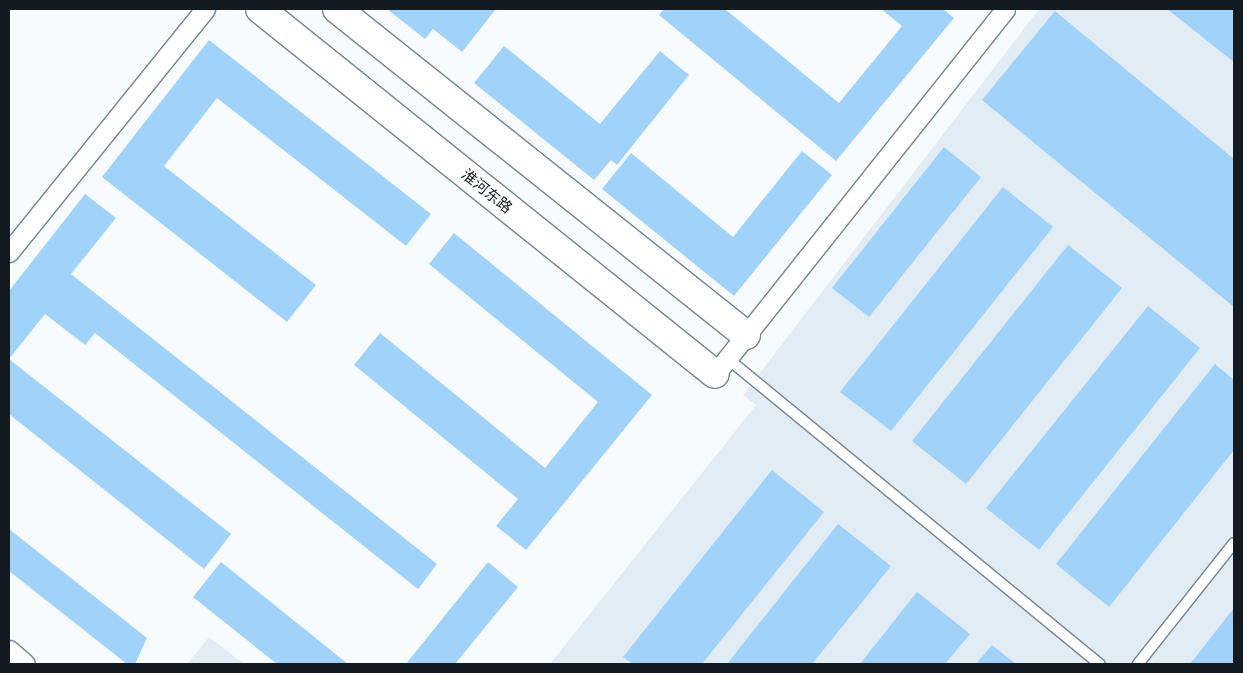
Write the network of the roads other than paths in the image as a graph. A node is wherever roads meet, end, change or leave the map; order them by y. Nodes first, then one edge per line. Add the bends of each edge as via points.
1 (205, 9) edge
2 (260, 9) edge
3 (337, 9) edge
4 (1005, 9) edge
5 (9, 252) edge
6 (746, 336) junction
7 (721, 366) junction
8 (1234, 543) edge
9 (9, 650) edge
10 (25, 664) edge
11 (1100, 664) edge
12 (1138, 664) edge

1 - 5 street
2 - 7 main road, 淮河东路
3 - 6 main road
4 - 6 street
6 - 7 street
7 - 11 lane
8 - 12 lane
9 - 10 street

